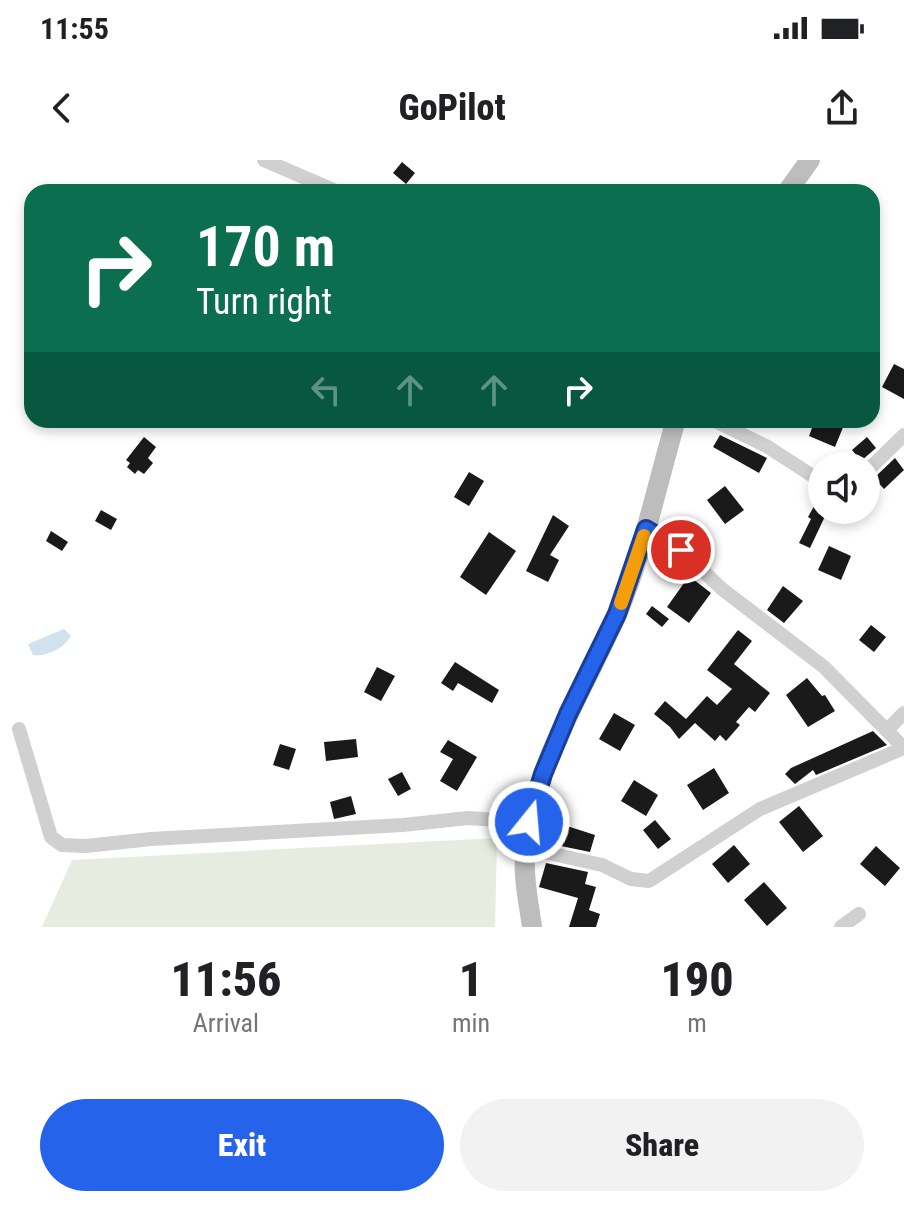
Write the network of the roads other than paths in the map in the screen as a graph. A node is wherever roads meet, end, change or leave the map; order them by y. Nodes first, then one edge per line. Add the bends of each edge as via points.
1 (264, 160) edge
2 (810, 160) edge
3 (320, 184) edge
4 (793, 184) edge
5 (674, 428) edge
6 (729, 428) edge
7 (904, 435) edge
8 (880, 458) edge
9 (808, 473) edge
10 (646, 529) junction
11 (904, 713) edge
12 (19, 729) dead end
13 (888, 729) junction
14 (904, 748) edge
15 (529, 822) junction
16 (526, 848) junction
17 (859, 914) dead end
18 (532, 927) edge
19 (841, 927) edge

1 - 3 street
2 - 4 street
5 - 10 street
6 - 9 street
7 - 8 street
10 - 13 street via 681,550 722,589 807,653
10 - 15 street via 617,614 543,774
11 - 13 street
12 - 15 street via 51,837 62,845 468,818
13 - 14 street
14 - 16 street via 760,809 649,881
15 - 16 street
16 - 18 street
17 - 19 street

